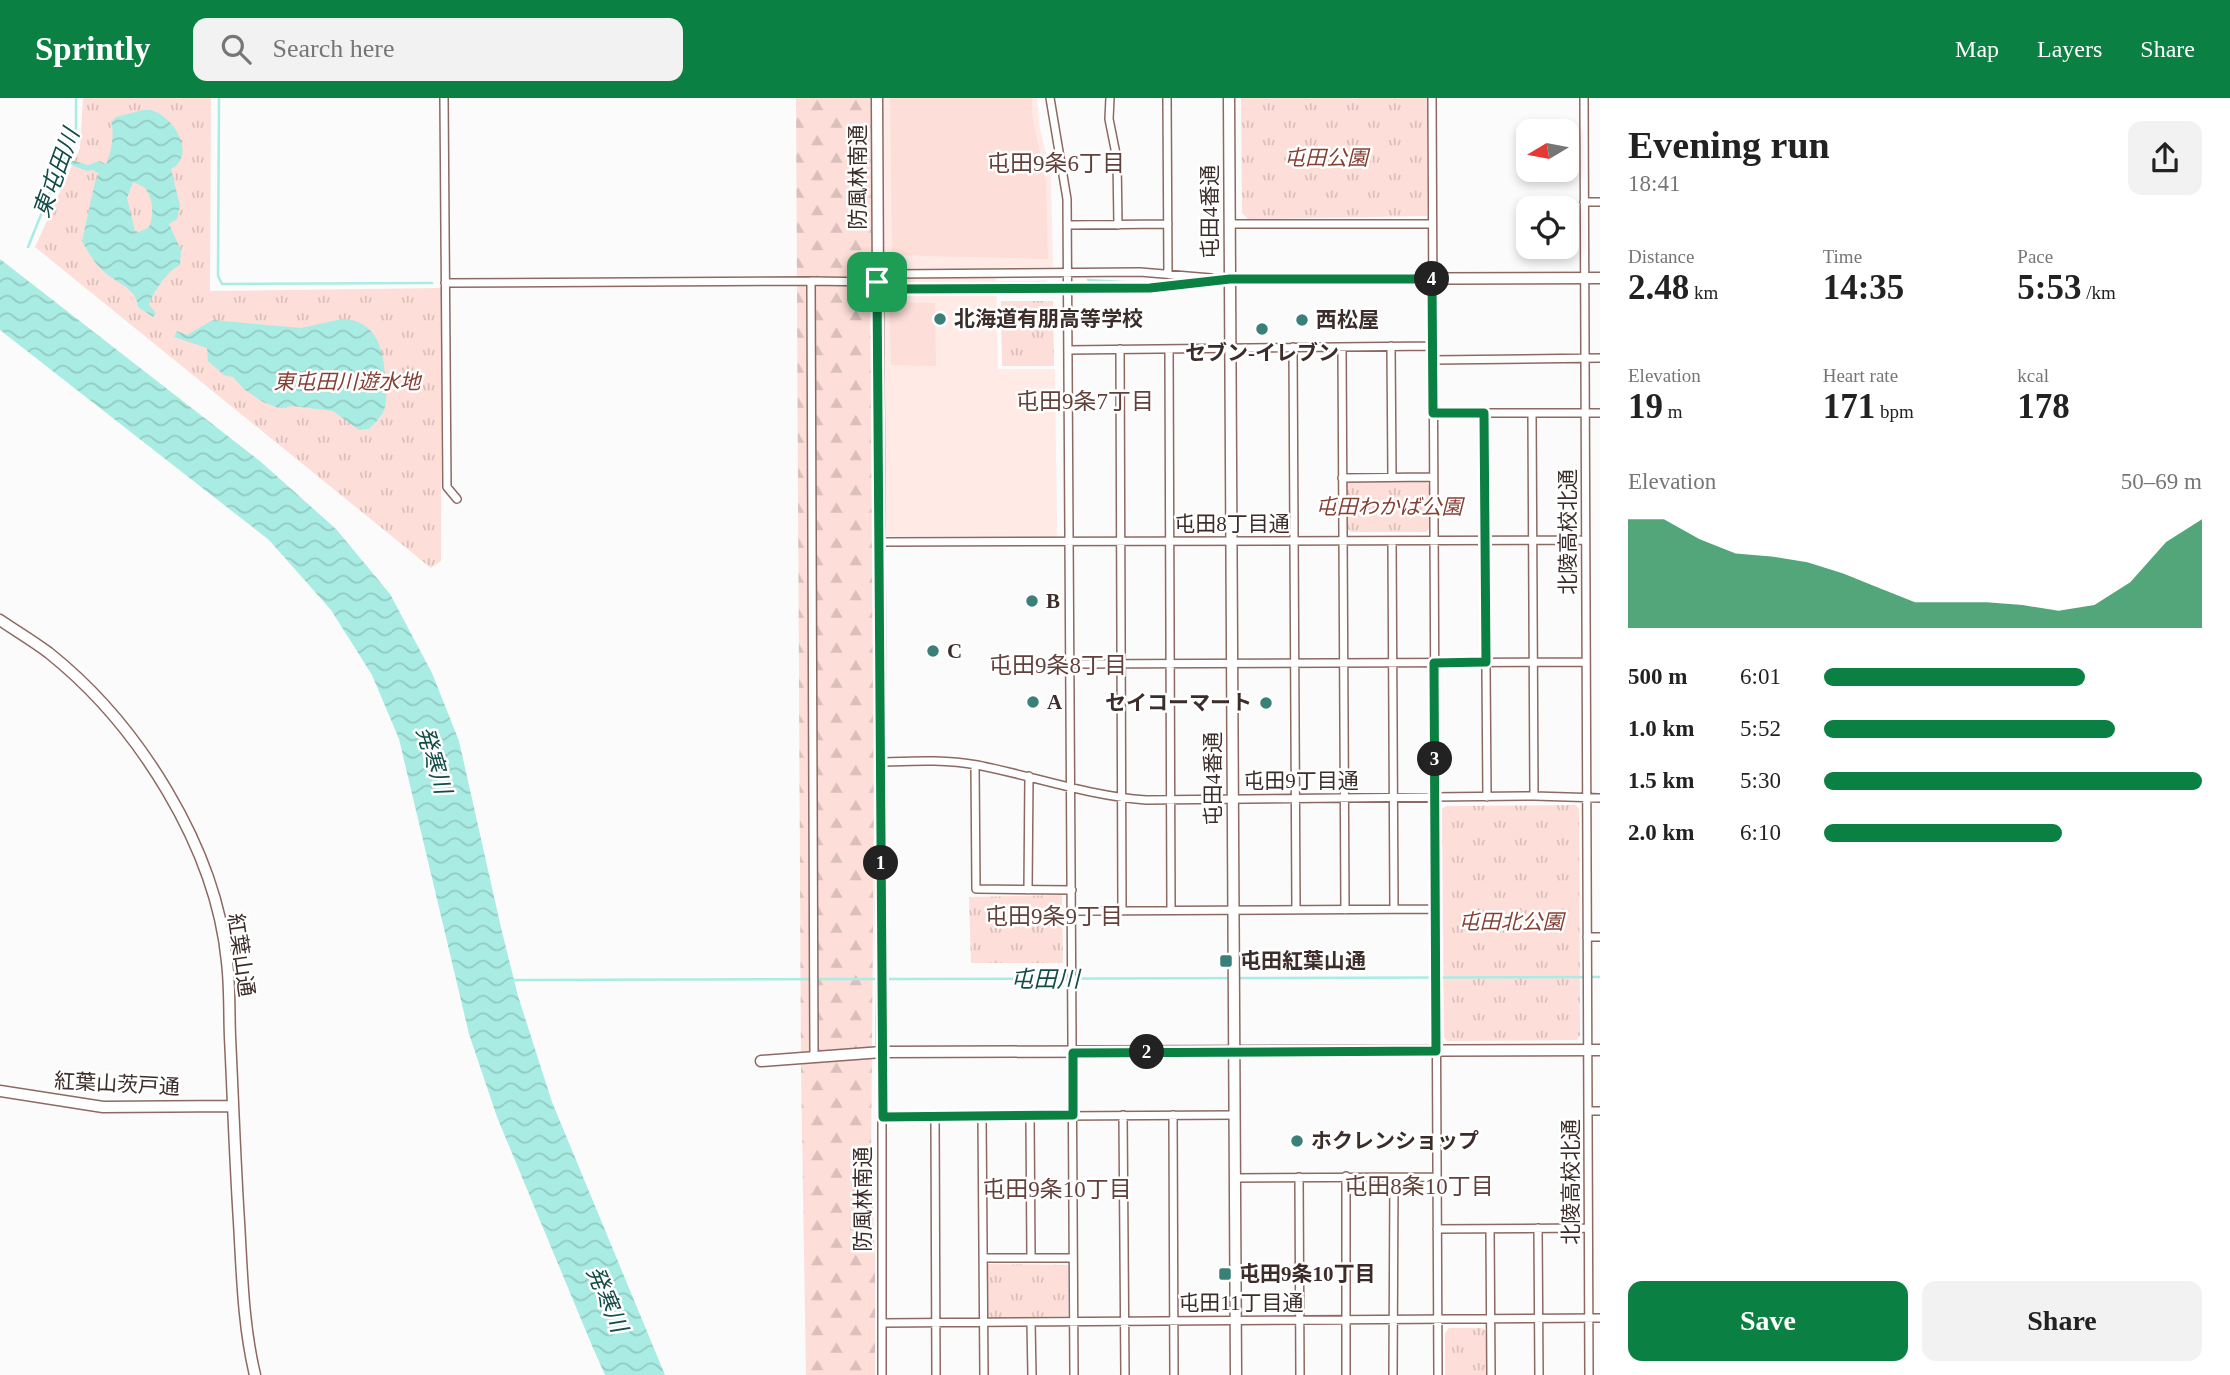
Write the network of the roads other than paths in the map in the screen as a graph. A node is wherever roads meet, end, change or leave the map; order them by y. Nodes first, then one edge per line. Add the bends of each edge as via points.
1 (444, 98) edge
2 (877, 98) edge
3 (1051, 98) edge
4 (1110, 98) edge
5 (1167, 98) edge
6 (1229, 98) edge
7 (1432, 98) edge
8 (1584, 98) edge
9 (1584, 202) junction
10 (1600, 202) edge
11 (1168, 224) junction
12 (1432, 224) junction
13 (1068, 225) junction
14 (1118, 225) junction
15 (1230, 225) junction
16 (1068, 272) junction
17 (1168, 274) junction
18 (1585, 278) junction
19 (1600, 278) edge
20 (1230, 279) junction
21 (1432, 279) junction
22 (811, 281) junction
23 (877, 282) junction
24 (445, 284) junction
25 (1068, 288) junction
26 (1391, 346) junction
27 (1433, 346) junction
28 (1293, 347) junction
29 (1342, 347) junction
30 (1230, 348) junction
31 (1120, 349) junction
32 (1169, 349) junction
33 (1068, 350) junction
34 (1585, 358) junction
35 (1600, 358) edge
36 (1433, 360) junction
37 (1433, 413) junction
38 (1484, 413) junction
39 (1532, 413) junction
40 (1585, 414) junction
41 (1600, 414) edge
42 (1392, 477) junction
43 (1433, 477) junction
44 (1342, 478) junction
45 (457, 499) dead end
46 (1585, 540) junction
47 (1069, 541) junction
48 (1231, 541) junction
49 (1294, 541) junction
50 (1343, 541) junction
51 (1392, 541) junction
52 (1434, 541) junction
53 (1485, 541) junction
54 (1533, 541) junction
55 (879, 542) junction
56 (1121, 542) junction
57 (1170, 542) junction
58 (0, 620) edge
59 (1486, 662) junction
60 (1533, 662) junction
61 (1586, 662) junction
62 (1121, 663) junction
63 (1171, 663) junction
64 (1231, 663) junction
65 (1295, 663) junction
66 (1343, 663) junction
67 (1392, 663) junction
68 (1434, 663) junction
69 (1070, 664) junction
70 (880, 762) junction
71 (975, 765) junction
72 (1029, 776) junction
73 (1071, 788) junction
74 (1534, 796) junction
75 (1435, 797) junction
76 (1487, 797) junction
77 (1586, 797) junction
78 (1122, 798) junction
79 (1296, 798) junction
80 (1344, 798) junction
81 (1394, 798) junction
82 (1600, 798) edge
83 (1232, 799) junction
84 (1171, 800) junction
85 (1028, 890) junction
86 (1072, 890) junction
87 (1394, 909) junction
88 (1436, 909) junction
89 (1234, 910) junction
90 (1296, 910) junction
91 (1345, 910) junction
92 (1072, 911) junction
93 (1122, 911) junction
94 (1171, 911) junction
95 (1587, 937) junction
96 (1600, 937) edge
97 (1235, 1051) junction
98 (1436, 1051) junction
99 (1587, 1051) junction
100 (1600, 1051) edge
101 (882, 1052) junction
102 (1073, 1053) junction
103 (814, 1057) junction
104 (761, 1061) dead end
105 (0, 1091) edge
106 (233, 1106) junction
107 (1588, 1111) junction
108 (1600, 1111) edge
109 (1073, 1115) junction
110 (1123, 1115) junction
111 (1173, 1115) junction
112 (1235, 1115) junction
113 (982, 1116) junction
114 (1030, 1116) junction
115 (883, 1117) junction
116 (935, 1117) junction
117 (1346, 1176) junction
118 (1299, 1177) junction
119 (1437, 1177) junction
120 (1236, 1178) junction
121 (1394, 1178) junction
122 (1490, 1228) junction
123 (1538, 1228) junction
124 (1588, 1228) junction
125 (1437, 1229) junction
126 (983, 1258) junction
127 (1031, 1258) junction
128 (1073, 1258) junction
129 (1589, 1318) junction
130 (1600, 1318) edge
131 (1438, 1319) junction
132 (1490, 1319) junction
133 (1538, 1319) junction
134 (1237, 1320) junction
135 (1300, 1320) junction
136 (1347, 1320) junction
137 (1393, 1320) junction
138 (1124, 1321) junction
139 (1173, 1321) junction
140 (936, 1322) junction
141 (984, 1322) junction
142 (1031, 1322) junction
143 (1073, 1322) junction
144 (883, 1323) junction
145 (255, 1375) edge
146 (882, 1375) edge
147 (936, 1375) edge
148 (984, 1375) edge
149 (1032, 1375) edge
150 (1074, 1375) edge
151 (1125, 1375) edge
152 (1174, 1375) edge
153 (1236, 1375) edge
154 (1300, 1375) edge
155 (1346, 1375) edge
156 (1393, 1375) edge
157 (1438, 1375) edge
158 (1491, 1375) edge
159 (1539, 1375) edge
160 (1589, 1375) edge

1 - 24 street
2 - 23 street, 防風林南通
3 - 13 street
4 - 14 street
5 - 11 street
6 - 15 street, 屯田4番通
7 - 12 street
8 - 9 street, 北陵高校北通
9 - 10 street
9 - 18 street, 北陵高校北通
11 - 14 street
11 - 17 street
12 - 15 street
12 - 21 street
13 - 14 street
13 - 16 street
15 - 20 street, 屯田4番通
16 - 17 street
16 - 23 street via 894,274
16 - 25 street
17 - 20 street
18 - 19 street
18 - 21 street
18 - 34 street, 北陵高校北通
20 - 21 street
20 - 25 street via 1150,288
20 - 30 street, 屯田4番通
21 - 27 street
22 - 23 street
22 - 24 street
22 - 103 street
23 - 25 street via 894,289
23 - 55 street, 防風林南通
24 - 45 street via 447,487
25 - 33 street
26 - 27 street
26 - 29 street
26 - 42 street
27 - 36 street
28 - 29 street
28 - 30 street
28 - 49 street
29 - 44 street
30 - 32 street
30 - 48 street, 屯田4番通
31 - 32 street
31 - 33 street
31 - 56 street
32 - 57 street
33 - 47 street
34 - 35 street
34 - 36 street
34 - 40 street, 北陵高校北通
36 - 37 street
37 - 38 street
37 - 43 street
38 - 39 street
38 - 53 street
39 - 40 street
39 - 54 street
40 - 41 street
40 - 46 street, 北陵高校北通
42 - 43 street
42 - 44 street
43 - 52 street
44 - 50 street
46 - 54 street, 屯田8丁目通
46 - 61 street, 北陵高校北通
47 - 55 street, 屯田8丁目通
47 - 56 street, 屯田8丁目通
47 - 69 street
48 - 49 street, 屯田8丁目通
48 - 57 street, 屯田8丁目通
48 - 64 street, 屯田4番通
49 - 50 street, 屯田8丁目通
49 - 65 street
50 - 51 street, 屯田8丁目通
50 - 66 street
51 - 52 street, 屯田8丁目通
51 - 67 street
52 - 53 street, 屯田8丁目通
52 - 68 street
53 - 54 street, 屯田8丁目通
53 - 59 street
54 - 60 street
55 - 70 street, 防風林南通
56 - 57 street, 屯田8丁目通
56 - 62 street
57 - 63 street
58 - 106 street, 紅葉山通 via 48,652 94,694 136,742 187,827 220,921 227,961
59 - 60 street
59 - 68 street
59 - 76 street
60 - 61 street
60 - 74 street
61 - 77 street, 北陵高校北通
62 - 63 street
62 - 69 street
62 - 78 street
63 - 64 street
63 - 84 street
64 - 65 street
64 - 83 street, 屯田4番通
65 - 66 street
65 - 79 street
66 - 67 street
66 - 80 street
67 - 68 street
67 - 81 street
68 - 75 street
69 - 73 street
70 - 71 street, 屯田9丁目通
70 - 101 street, 防風林南通
71 - 72 street, 屯田9丁目通
71 - 85 street via 976,889
72 - 73 street, 屯田9丁目通
72 - 85 street
73 - 78 street, 屯田9丁目通
73 - 86 street
74 - 76 street, 屯田9丁目通
74 - 77 street, 屯田9丁目通
75 - 76 street, 屯田9丁目通
75 - 81 street, 屯田9丁目通
75 - 88 street
77 - 82 street, 屯田9丁目通
77 - 95 street, 北陵高校北通
78 - 84 street, 屯田9丁目通
78 - 93 street
79 - 80 street, 屯田9丁目通
79 - 83 street, 屯田9丁目通
79 - 90 street
80 - 81 street, 屯田9丁目通
80 - 91 street
81 - 87 street
83 - 84 street, 屯田9丁目通
83 - 89 street, 屯田4番通
84 - 94 street
85 - 86 street
86 - 92 street
87 - 88 street
87 - 91 street
88 - 98 street
89 - 90 street
89 - 94 street
89 - 97 street, 屯田4番通
90 - 91 street
92 - 93 street
92 - 102 street
93 - 94 street
95 - 96 street
95 - 99 street, 北陵高校北通
97 - 98 street
97 - 102 street
97 - 112 street, 屯田4番通
98 - 99 street
98 - 119 street
99 - 100 street
99 - 107 street, 北陵高校北通
101 - 102 street
101 - 103 street
101 - 115 street, 防風林南通
102 - 109 street
103 - 104 street
105 - 106 street, 紅葉山茨戸通 via 103,1107
106 - 145 street, 紅葉山通 via 246,1332
107 - 108 street
107 - 124 street, 北陵高校北通
109 - 110 street
109 - 114 street
109 - 128 street
110 - 111 street
110 - 138 street
111 - 112 street
111 - 139 street
112 - 120 street, 屯田4番通
113 - 114 street
113 - 116 street
113 - 126 street
114 - 127 street
115 - 116 street
115 - 144 street, 防風林南通
116 - 140 street
117 - 118 street
117 - 121 street
117 - 136 street
118 - 120 street
118 - 135 street
119 - 121 street
119 - 125 street
120 - 134 street, 屯田4番通
121 - 137 street
122 - 123 street
122 - 125 street
122 - 132 street
123 - 124 street
123 - 133 street
124 - 129 street, 北陵高校北通
125 - 131 street
126 - 127 street
126 - 141 street
127 - 128 street
128 - 143 street
129 - 130 street, 屯田11丁目通
129 - 133 street, 屯田11丁目通
129 - 160 street, 北陵高校北通
131 - 132 street, 屯田11丁目通
131 - 137 street, 屯田11丁目通
131 - 157 street
132 - 133 street, 屯田11丁目通
132 - 158 street
133 - 159 street
134 - 135 street, 屯田11丁目通
134 - 139 street, 屯田11丁目通
134 - 153 street, 屯田4番通
135 - 136 street, 屯田11丁目通
135 - 154 street
136 - 137 street, 屯田11丁目通
136 - 155 street
137 - 156 street
138 - 139 street, 屯田11丁目通
138 - 143 street, 屯田11丁目通
138 - 151 street
139 - 152 street
140 - 141 street, 屯田11丁目通
140 - 144 street, 屯田11丁目通
140 - 147 street
141 - 142 street, 屯田11丁目通
141 - 148 street
142 - 143 street, 屯田11丁目通
142 - 149 street
143 - 150 street
144 - 146 street, 防風林南通

